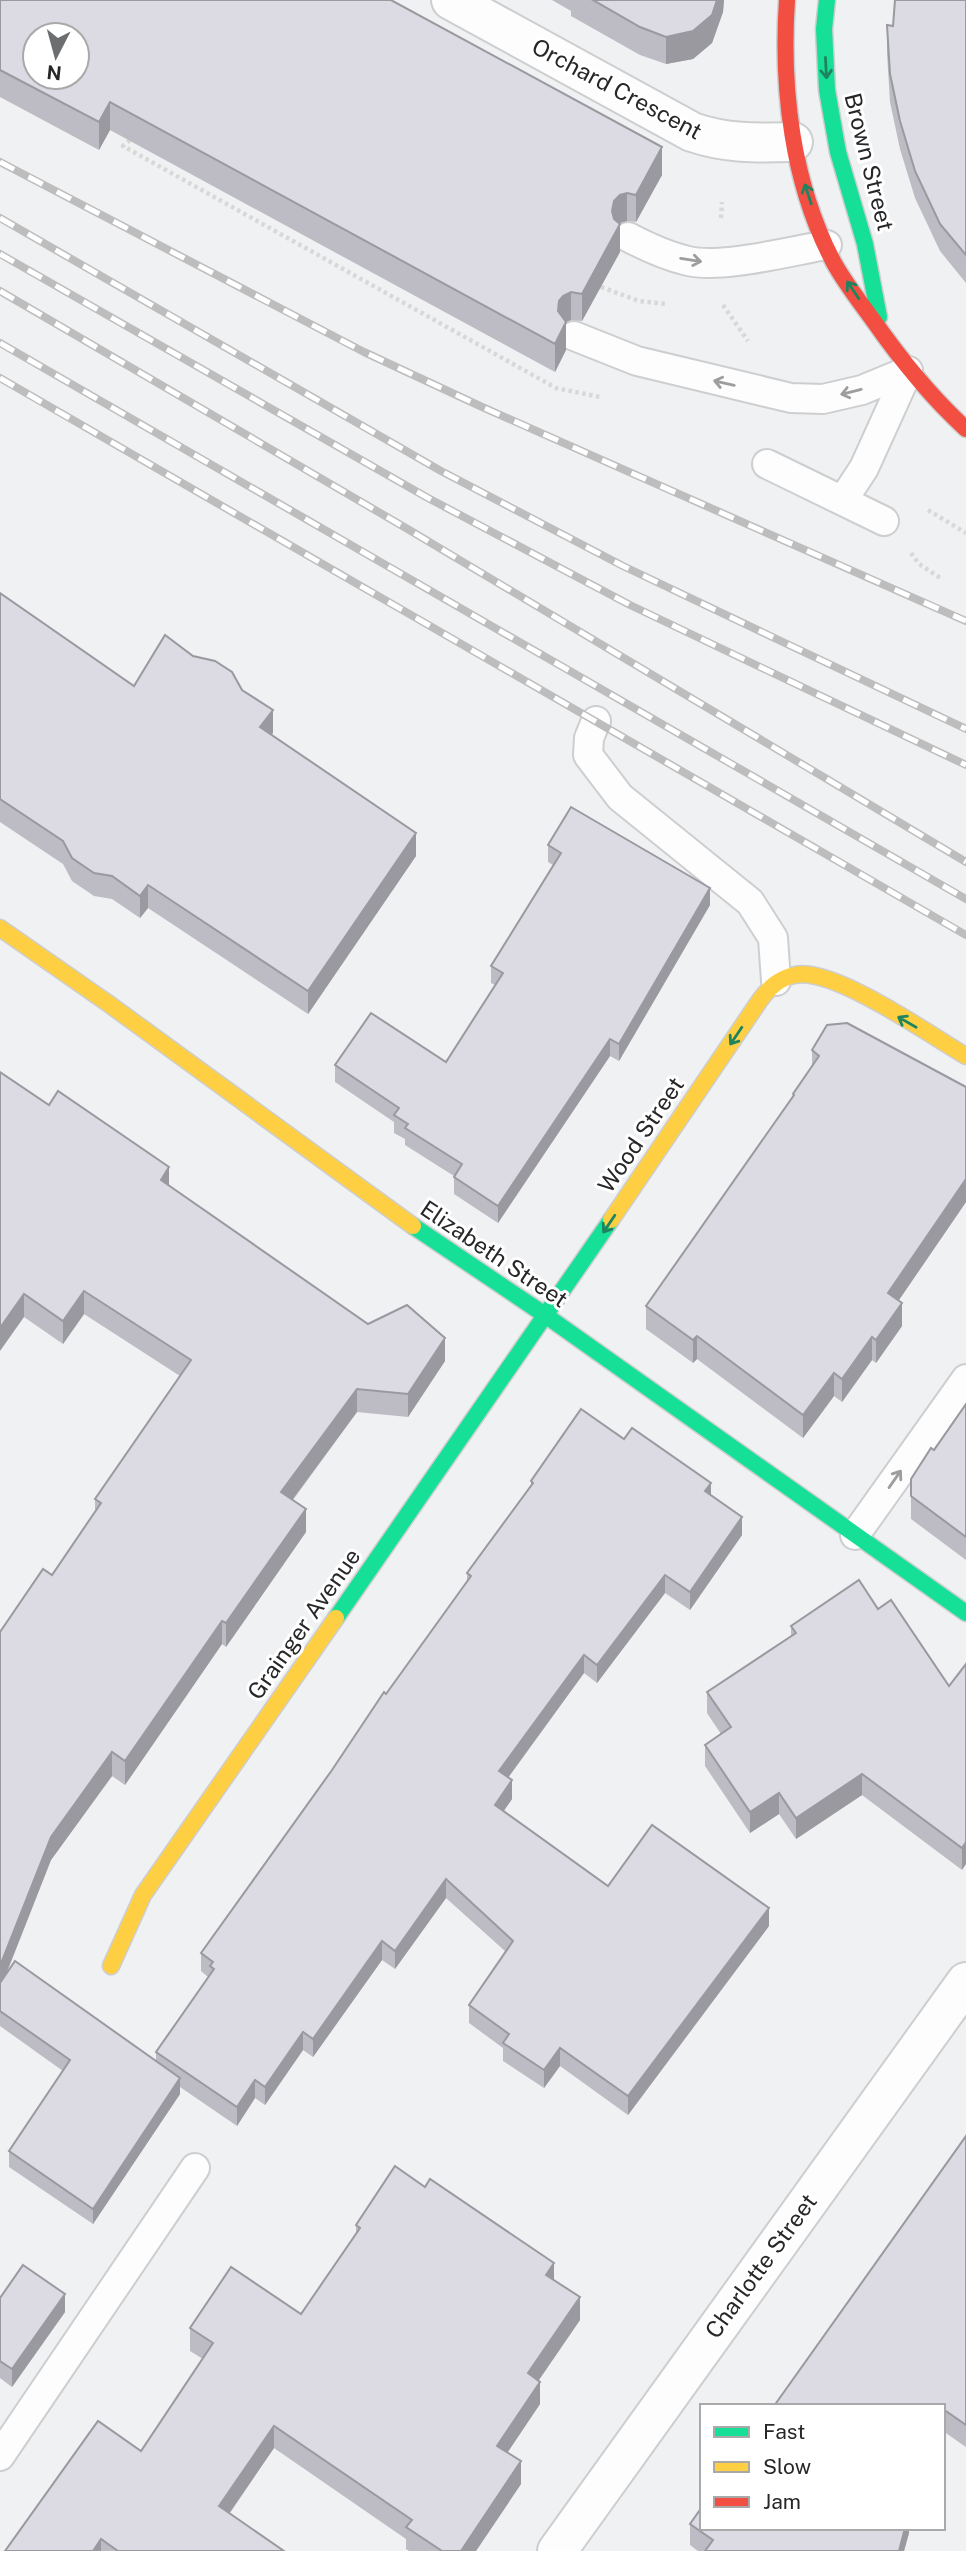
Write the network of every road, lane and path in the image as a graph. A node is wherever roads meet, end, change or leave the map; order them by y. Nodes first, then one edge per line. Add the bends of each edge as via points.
1 (451, 0) edge
2 (787, 0) edge
3 (827, 0) edge
4 (130, 141) edge
5 (793, 142) junction
6 (628, 237) dead end
7 (827, 245) junction
8 (601, 286) edge
9 (721, 303) dead end
10 (673, 305) dead end
11 (882, 333) junction
12 (574, 336) dead end
13 (749, 342) dead end
14 (908, 371) junction
15 (609, 399) dead end
16 (966, 429) edge
17 (767, 464) dead end
18 (842, 500) junction
19 (884, 521) dead end
20 (596, 721) dead end
21 (0, 928) edge
22 (776, 981) junction
23 (966, 1056) edge
24 (545, 1315) junction
25 (966, 1379) edge
26 (855, 1535) junction
27 (966, 1613) edge
28 (111, 1966) dead end
29 (966, 1982) edge
30 (195, 2168) dead end
31 (0, 2456) edge
32 (557, 2551) edge

1 - 5 street, Orchard Crescent via 692,132 719,141
2 - 5 street, Brown Street via 786,80
3 -> 11 street, Brown Street via 827,90
4 - 15 path via 123,146 556,388
7 -> 5 street, Brown Street
6 -> 7 lane via 690,262 718,263
11 -> 7 street, Brown Street
8 - 10 path via 639,301
9 - 13 path
11 - 14 street, Brown Street
14 -> 12 lane via 862,390 823,399 791,398 637,361
14 - 16 street, Brown Street
14 - 18 lane via 864,468
17 - 18 lane
18 - 19 lane
20 - 22 lane via 588,755 620,797 750,902 773,938
21 - 24 street, Elizabeth Street via 411,1225
23 -> 22 street via 819,976 798,974
22 -> 24 street, Wood Street
24 - 26 street, Elizabeth Street
24 - 28 street, Grainger Avenue via 143,1895
26 -> 25 lane
26 - 27 street, Elizabeth Street
29 - 32 street, Charlotte Street
30 - 31 lane

